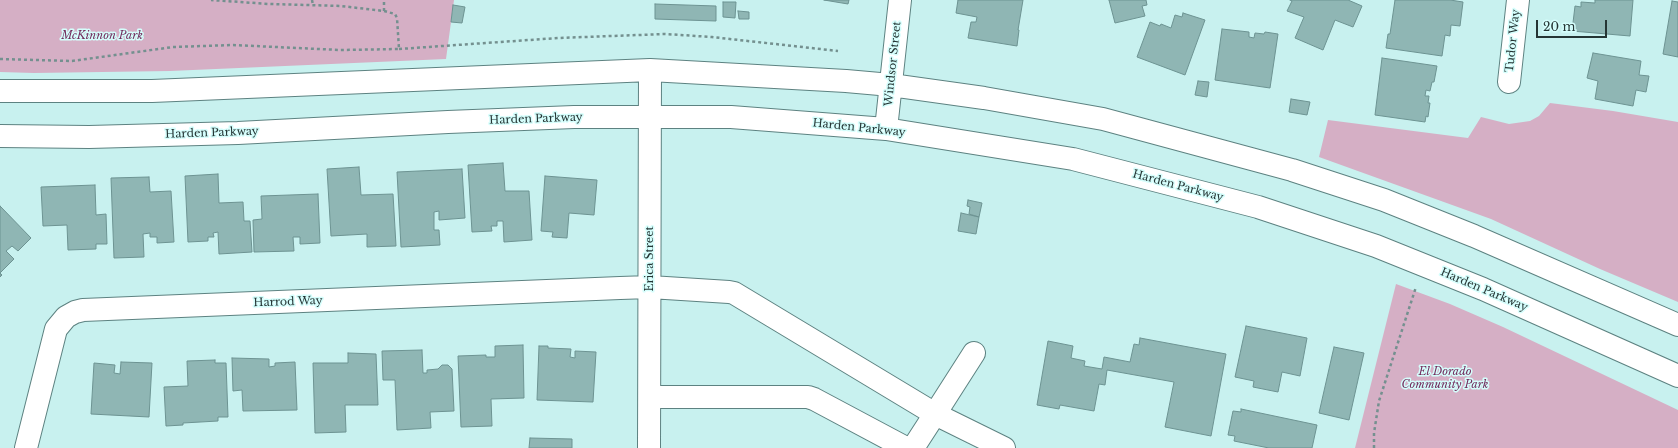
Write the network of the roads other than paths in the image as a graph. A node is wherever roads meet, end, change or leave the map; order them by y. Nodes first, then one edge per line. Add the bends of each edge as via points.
1 (900, 0) edge
2 (1518, 0) edge
3 (650, 70) junction
4 (1509, 82) dead end
5 (891, 85) junction
6 (0, 91) edge
7 (650, 116) junction
8 (886, 129) junction
9 (0, 136) edge
10 (650, 287) junction
11 (1678, 325) edge
12 (974, 353) dead end
13 (1678, 376) edge
14 (650, 396) junction
15 (935, 414) junction
16 (26, 448) edge
17 (649, 448) edge
18 (906, 448) edge
19 (913, 448) edge
20 (1004, 448) edge

1 - 5 street, Windsor Street
2 - 4 street, Tudor Way
3 - 5 street
3 - 6 street via 152,91
3 - 7 street, Erica Street
5 - 8 street, Windsor Street
5 - 11 street via 1103,119 1292,170 1384,200 1474,236
7 - 8 street, Harden Parkway via 731,117
7 - 9 street, Harden Parkway via 238,133 105,137
7 - 10 street, Erica Street
8 - 13 street, Harden Parkway via 1073,159 1258,207 1376,246 1483,289
10 - 14 street, Erica Street
10 - 15 street, Harrod Way via 734,293
10 - 16 street, Harrod Way via 75,312 66,317 56,329
12 - 15 street
14 - 17 street, Erica Street
14 - 18 street via 808,397
15 - 19 street
15 - 20 street, Harrod Way

